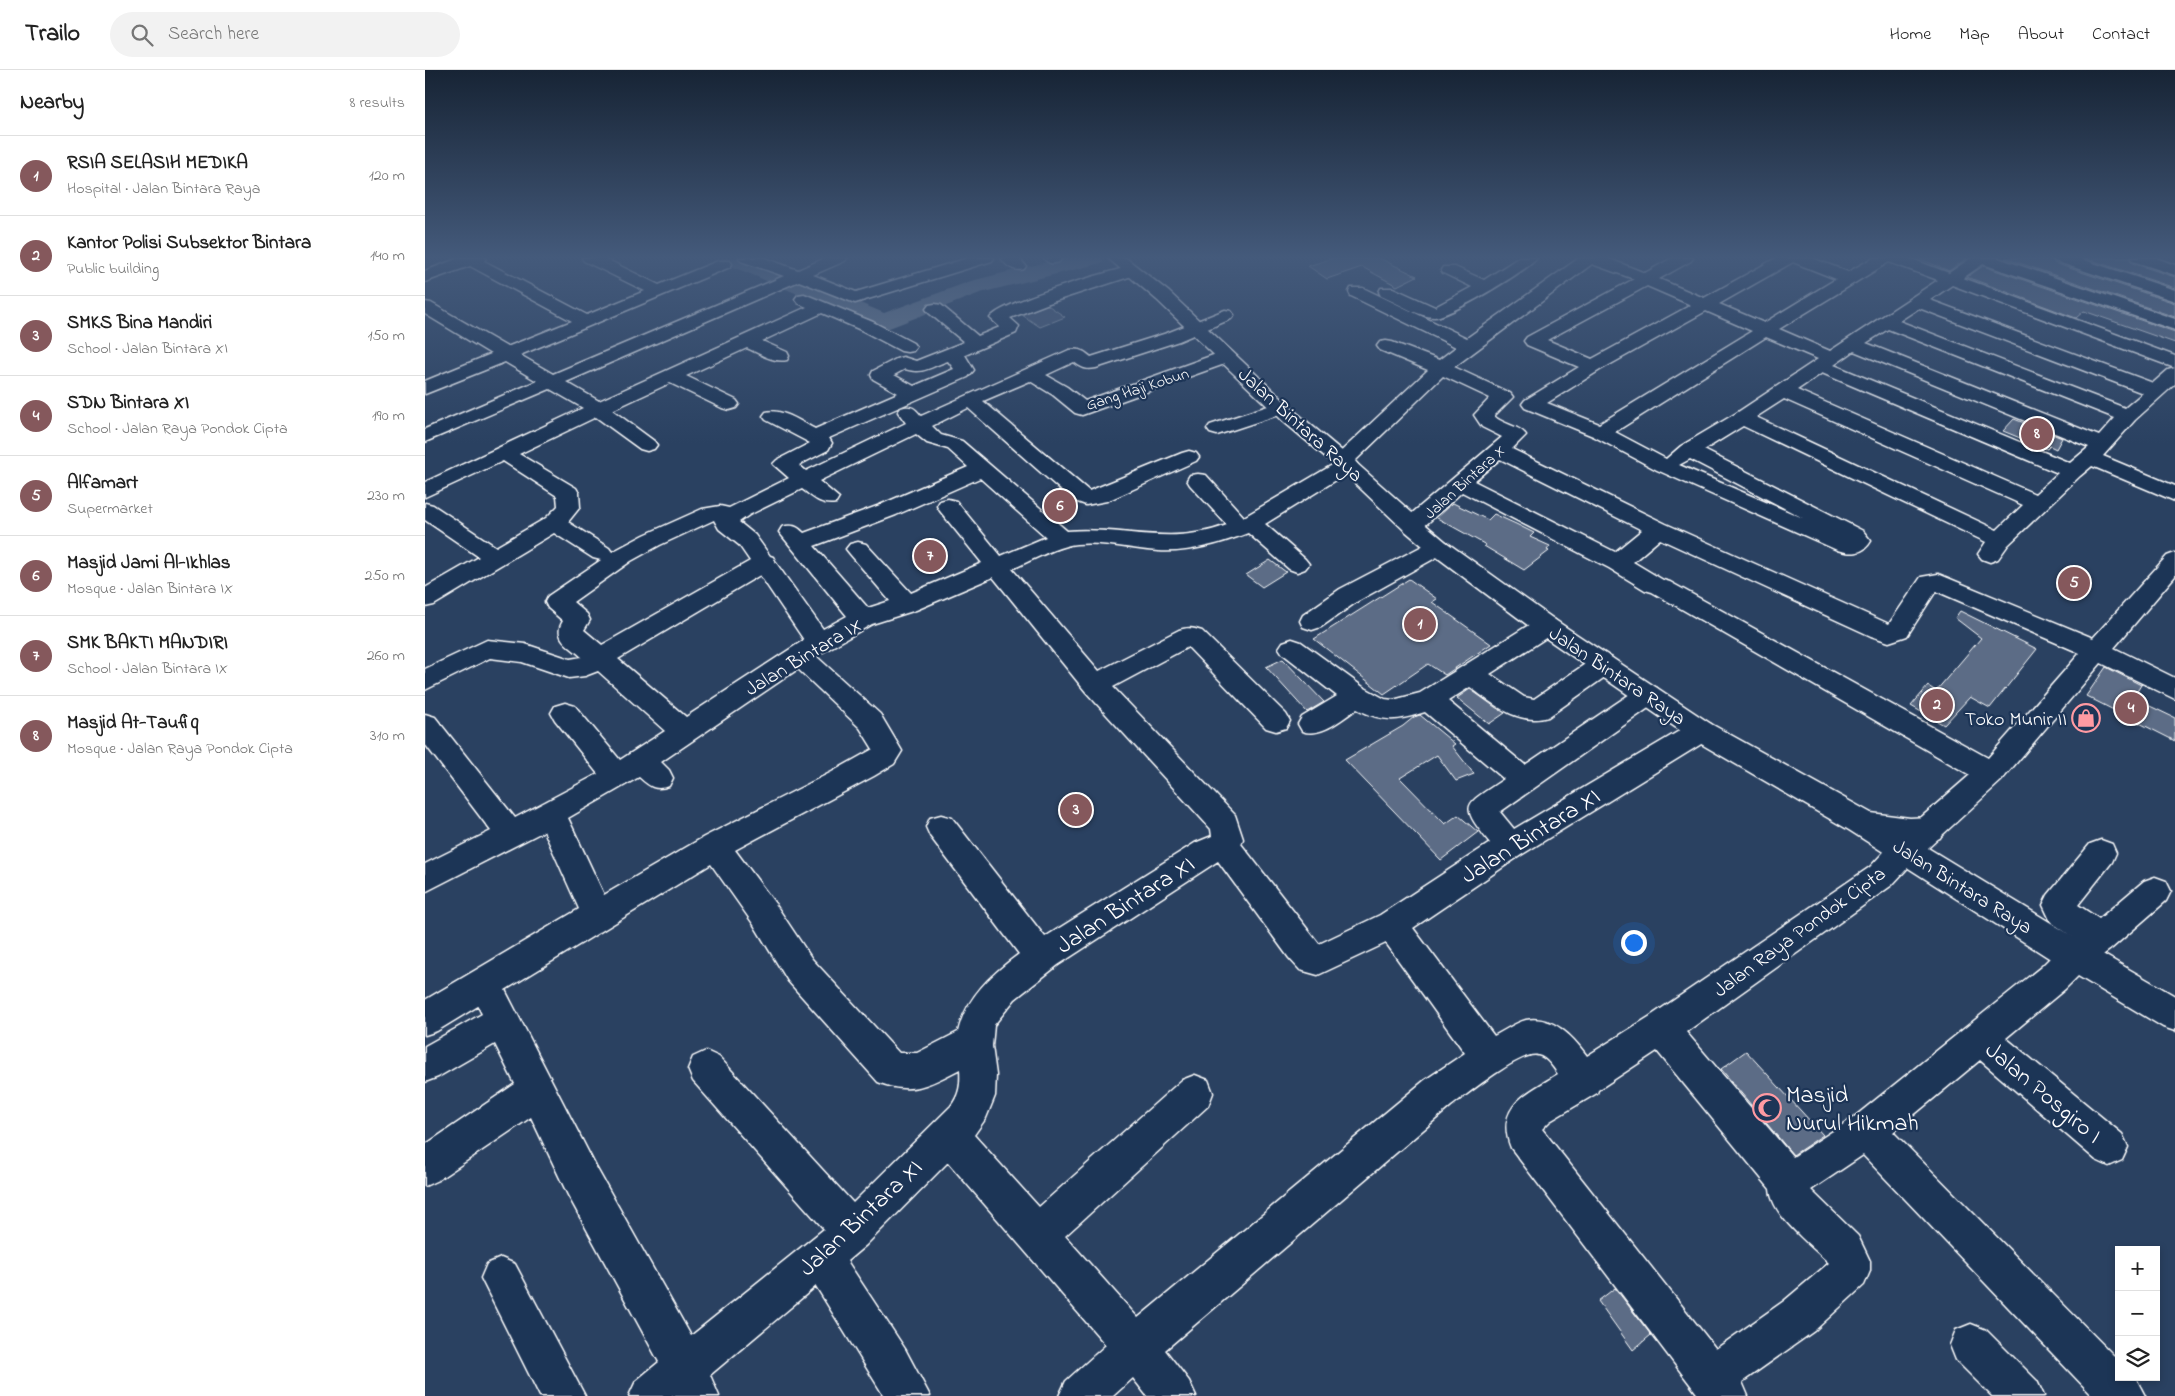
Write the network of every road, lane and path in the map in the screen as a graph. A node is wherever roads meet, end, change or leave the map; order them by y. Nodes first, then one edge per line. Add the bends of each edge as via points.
1 (447, 320) edge
2 (694, 320) edge
3 (793, 320) edge
4 (852, 320) edge
5 (948, 320) edge
6 (1002, 320) edge
7 (1187, 320) edge
8 (1214, 320) edge
9 (1414, 320) edge
10 (1505, 320) edge
11 (1569, 320) edge
12 (1679, 320) edge
13 (1743, 320) edge
14 (1783, 320) edge
15 (1889, 320) edge
16 (1967, 320) edge
17 (2061, 320) edge
18 (2160, 320) edge
19 (587, 321) edge
20 (1886, 322) junction
21 (2175, 325) edge
22 (1195, 328) junction
23 (1767, 330) junction
24 (747, 341) junction
25 (977, 344) junction
26 (1853, 344) junction
27 (1386, 346) dead end
28 (1468, 346) junction
29 (907, 347) dead end
30 (957, 353) junction
31 (507, 354) junction
32 (780, 356) dead end
33 (1227, 357) junction
34 (1825, 362) junction
35 (2175, 362) edge
36 (1593, 366) junction
37 (1441, 368) junction
38 (1034, 373) junction
39 (2175, 374) edge
40 (671, 376) junction
41 (552, 381) junction
42 (425, 388) edge
43 (1783, 390) junction
44 (2156, 391) junction
45 (904, 398) junction
46 (970, 400) junction
47 (729, 404) dead end
48 (1280, 408) junction
49 (598, 409) junction
50 (773, 416) dead end
51 (2128, 416) junction
52 (1742, 418) junction
53 (917, 424) junction
54 (1217, 429) dead end
55 (1600, 432) junction
56 (425, 436) edge
57 (818, 439) junction
58 (647, 445) dead end
59 (1498, 450) junction
60 (1688, 450) junction
61 (2097, 451) junction
62 (504, 453) junction
63 (1189, 457) dead end
64 (1345, 463) junction
65 (1664, 466) junction
66 (982, 469) junction
67 (2072, 471) junction
68 (804, 478) junction
69 (1198, 480) dead end
70 (1459, 482) junction
71 (425, 490) edge
72 (2175, 494) edge
73 (829, 498) dead end
74 (2039, 504) junction
75 (948, 506) dead end
76 (425, 510) edge
77 (729, 518) junction
78 (554, 523) junction
79 (1246, 525) junction
80 (1412, 525) junction
81 (1658, 529) junction
82 (1062, 539) junction
83 (1438, 547) junction
84 (858, 549) dead end
85 (601, 553) dead end
86 (497, 558) junction
87 (2175, 561) edge
88 (765, 562) junction
89 (1617, 563) junction
90 (1297, 564) dead end
91 (998, 565) junction
92 (425, 600) edge
93 (907, 604) junction
94 (863, 618) junction
95 (1312, 620) dead end
96 (1546, 626) junction
97 (1292, 648) dead end
98 (809, 649) junction
99 (2097, 650) junction
100 (599, 658) junction
101 (1603, 665) junction
102 (1470, 674) junction
103 (425, 680) edge
104 (1095, 685) junction
105 (2175, 689) edge
106 (1648, 695) junction
107 (1357, 696) junction
108 (1429, 700) junction
109 (565, 713) dead end
110 (1276, 720) dead end
111 (1312, 724) dead end
112 (683, 731) junction
113 (1701, 731) junction
114 (430, 741) edge
115 (1991, 773) junction
116 (617, 777) junction
117 (1524, 780) junction
118 (551, 813) junction
119 (1859, 821) junction
120 (941, 827) dead end
121 (1929, 829) junction
122 (511, 835) junction
123 (715, 846) junction
124 (1510, 846) junction
125 (1221, 848) junction
126 (1905, 850) junction
127 (2101, 853) dead end
128 (426, 877) edge
129 (2155, 891) dead end
130 (597, 914) junction
131 (1391, 925) junction
132 (2088, 947) junction
133 (1041, 958) junction
134 (485, 984) junction
135 (2175, 1015) edge
136 (425, 1019) edge
137 (502, 1021) junction
138 (1661, 1029) junction
139 (1979, 1037) junction
140 (973, 1043) junction
141 (1489, 1058) junction
142 (425, 1065) edge
143 (707, 1069) dead end
144 (1584, 1080) junction
145 (537, 1091) junction
146 (1195, 1093) dead end
147 (948, 1134) junction
148 (1851, 1142) junction
149 (2109, 1148) dead end
150 (425, 1167) edge
151 (1789, 1182) junction
152 (852, 1231) junction
153 (1037, 1235) junction
154 (821, 1257) junction
155 (501, 1278) dead end
156 (1971, 1345) dead end
157 (1136, 1347) junction
158 (692, 1382) edge
159 (1719, 1386) edge
160 (563, 1396) edge
161 (651, 1396) edge
162 (908, 1396) edge
163 (1081, 1396) edge
164 (1174, 1396) edge
165 (2022, 1396) edge
166 (2123, 1396) edge

1 - 31 street
2 - 41 street
3 - 24 street
4 - 29 street
5 - 25 street
6 - 25 street via 1010,328
7 - 22 street, Jalan Bintara Raya
8 - 22 street
9 - 28 street
10 - 28 street, Jalan Bintara IX
11 - 36 street via 1533,341
12 - 36 street
13 - 23 street
14 - 23 street
15 - 20 street
16 - 44 street
17 - 35 street
18 - 21 street
19 - 31 street
20 - 26 street
20 - 51 street
22 - 33 street, Jalan Bintara Raya
22 - 38 street via 1089,364 1076,354
23 - 34 street
23 - 55 street
24 - 32 street
24 - 40 street
25 - 30 street
26 - 34 street
26 - 61 street
27 - 37 street
28 - 37 street, Jalan Bintara IX
30 - 45 street via 955,357 965,370
30 - 45 street via 917,367 903,363 879,375
31 - 41 street
31 - 42 street
33 - 38 street, Gang Haji Kobun via 1082,409
33 - 48 street, Jalan Bintara Raya
34 - 43 street
34 - 67 street
36 - 55 street via 1532,404
37 - 59 street, Jalan Bintara X via 1503,398 1484,415 1491,424 1516,435
37 - 64 street, Jalan Bintara IX
38 - 46 street
39 - 44 street
40 - 47 street
40 - 49 street
41 - 49 street
41 - 56 street
43 - 52 street
43 - 74 street
44 - 51 street
45 - 53 street via 905,409
45 - 57 street via 819,435
46 - 53 street
46 - 63 street via 1086,498 1099,496
48 - 54 street
48 - 64 street, Jalan Bintara Raya
49 - 58 street
49 - 62 street
50 - 57 street
51 - 61 street
52 - 60 street
52 - 74 street via 1995,548
53 - 66 street via 934,439 955,445
53 - 68 street
55 - 65 street
57 - 68 street via 823,443 821,446 784,464
59 - 70 street, Jalan Bintara X
59 - 81 street
60 - 65 street
60 - 65 street via 1860,541 1854,546 1845,545
61 - 67 street
61 - 72 street
62 - 71 street
62 - 78 street via 568,493 569,507
64 - 79 street, Jalan Bintara IX
64 - 80 street, Jalan Bintara Raya
66 - 82 street
66 - 94 street via 794,536
67 - 74 street
68 - 73 street
68 - 77 street
69 - 79 street
70 - 80 street, Jalan Bintara X
70 - 89 street
75 - 91 street
76 - 86 street
77 - 88 street via 727,524 747,540
77 - 100 street via 710,514 652,540 558,600 558,604 578,620 571,633
78 - 85 street
78 - 86 street
79 - 82 street, Jalan Bintara IX via 1191,543 1089,537
79 - 90 street
80 - 83 street, Jalan Bintara Raya
81 - 89 street
81 - 99 street via 1885,632 1898,630 1929,583 1938,582
82 - 91 street, Jalan Bintara IX
83 - 95 street via 1349,595
83 - 96 street, Jalan Bintara Raya
84 - 93 street
86 - 92 street
87 - 99 street, Jalan Raya Pondok Cipta
88 - 98 street
88 - 100 street
89 - 115 street
91 - 93 street, Jalan Bintara IX
91 - 104 street
93 - 94 street, Jalan Bintara IX
94 - 98 street, Jalan Bintara IX
96 - 101 street, Jalan Bintara Raya
96 - 102 street
97 - 107 street
98 - 112 street, Jalan Bintara IX
98 - 123 street via 869,721 887,751 876,761
99 - 105 street
99 - 115 street, Jalan Raya Pondok Cipta
100 - 103 street via 585,667 569,669 525,653 487,649
100 - 112 street
101 - 102 street via 1538,710 1517,706
101 - 106 street, Jalan Bintara Raya
102 - 108 street
104 - 110 street via 1188,636 1193,637
104 - 125 street via 1225,824 1228,839
106 - 113 street, Jalan Bintara Raya
106 - 117 street
107 - 108 street via 1387,710
107 - 111 street
108 - 117 street
109 - 116 street
112 - 116 street, Jalan Bintara IX via 650,769
113 - 119 street, Jalan Bintara Raya
113 - 124 street, Jalan Bintara XI
114 - 122 street
115 - 121 street, Jalan Raya Pondok Cipta
116 - 118 street, Jalan Bintara IX
117 - 124 street via 1484,808 1483,813
118 - 122 street, Jalan Bintara IX
118 - 130 street
119 - 121 street via 1901,829
119 - 126 street, Jalan Bintara Raya
120 - 133 street
121 - 126 street, Jalan Raya Pondok Cipta
122 - 128 street, Jalan Bintara IX
123 - 130 street
123 - 140 street via 765,915 799,970 891,1070 919,1071
124 - 131 street, Jalan Bintara XI
125 - 131 street, Jalan Bintara XI via 1232,854 1312,959 1325,957
125 - 133 street, Jalan Bintara XI via 1206,852
126 - 132 street, Jalan Bintara Raya
126 - 138 street, Jalan Raya Pondok Cipta via 1881,876
127 - 132 street via 2059,905
129 - 132 street
130 - 134 street
131 - 141 street
132 - 135 street, Jalan Bintara Raya
132 - 139 street
133 - 140 street, Jalan Bintara XI via 989,1002 975,1029
134 - 136 street
134 - 137 street
137 - 142 street
137 - 145 street
138 - 144 street, Jalan Raya Pondok Cipta
138 - 151 street
139 - 148 street
139 - 149 street, Jalan Posgiro I
140 - 147 street, Jalan Bintara XI via 977,1097 964,1119
141 - 144 street via 1527,1037 1547,1039 1563,1052
141 - 157 street via 1437,1093
143 - 152 street
144 - 159 street, Jalan Raya Pondok Cipta via 1530,1114 1525,1122 1524,1135
145 - 150 street
145 - 158 street via 582,1181
146 - 153 street
147 - 152 street, Jalan Bintara XI
147 - 153 street
148 - 151 street
148 - 166 street
151 - 159 street via 1789,1198 1844,1250 1850,1261 1850,1271
152 - 154 street, Jalan Bintara XI
153 - 157 street
154 - 158 street, Jalan Bintara XI
154 - 162 street
155 - 160 street
156 - 165 street
157 - 163 street
157 - 164 street
158 - 161 street, Jalan Bintara XI

